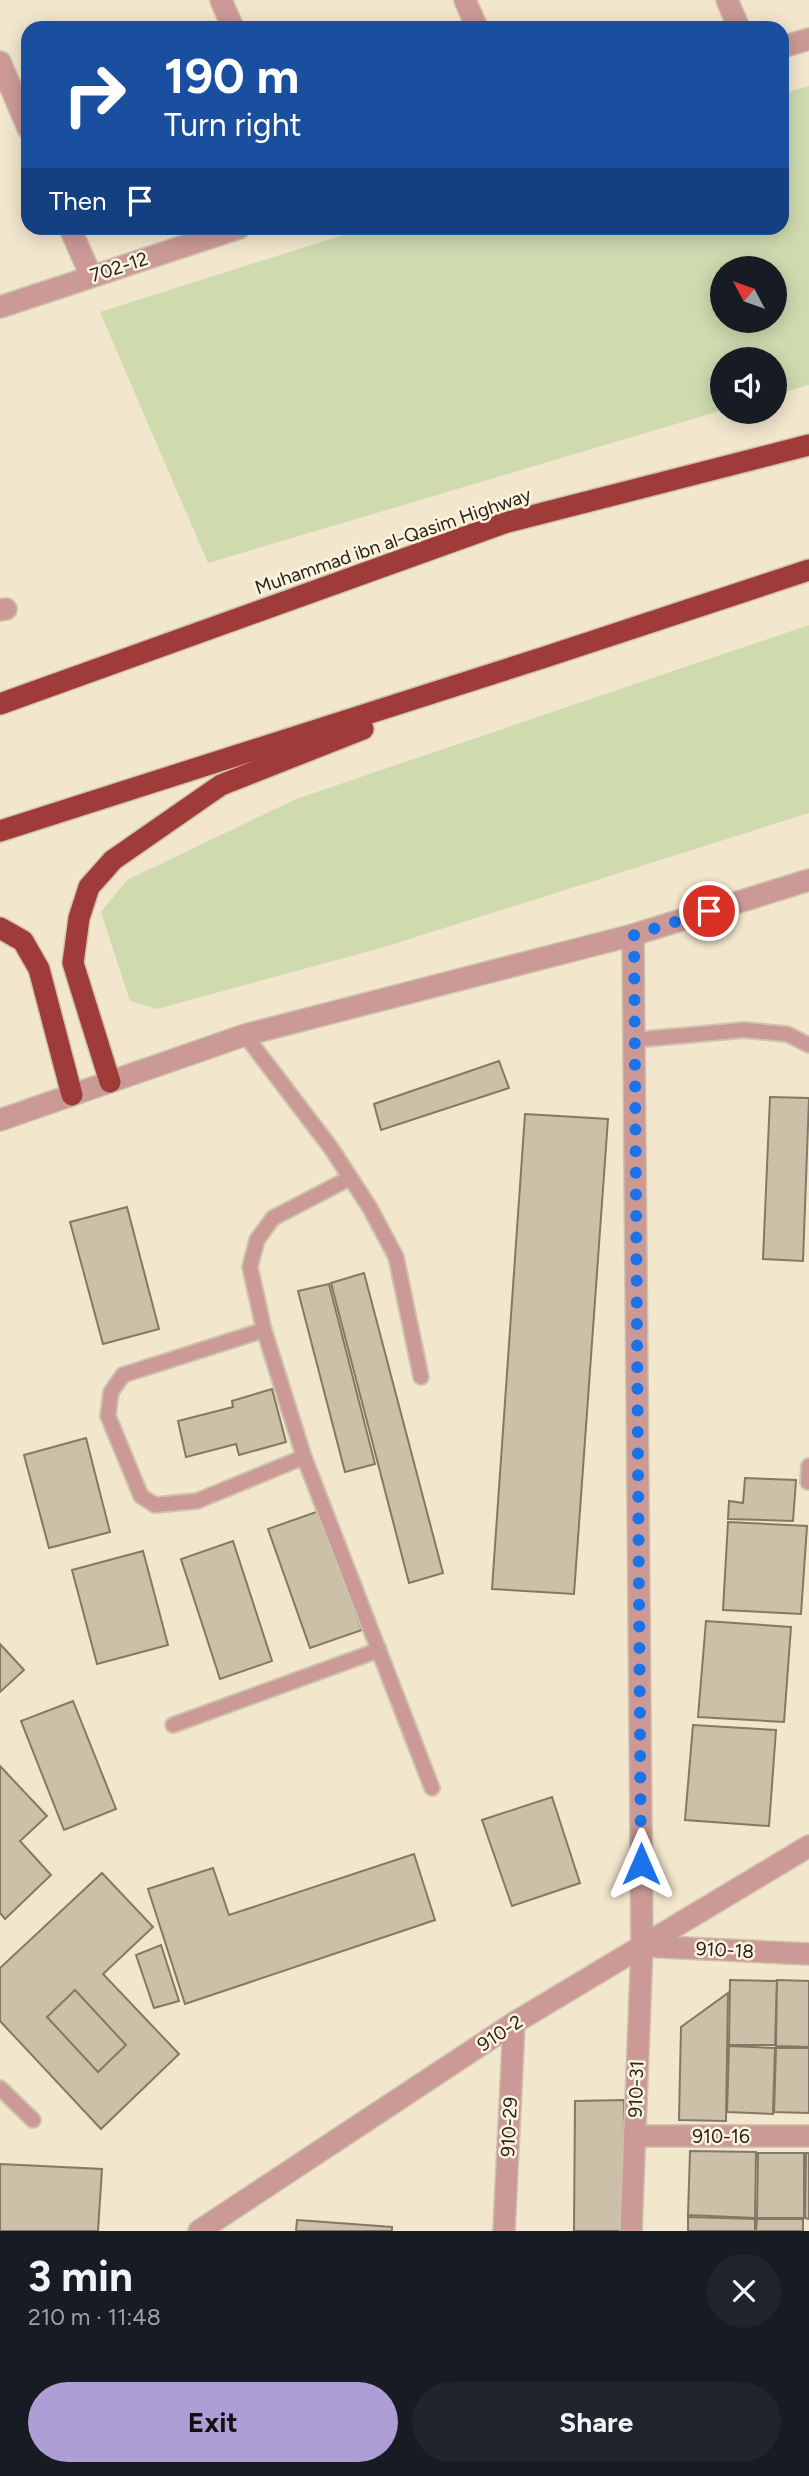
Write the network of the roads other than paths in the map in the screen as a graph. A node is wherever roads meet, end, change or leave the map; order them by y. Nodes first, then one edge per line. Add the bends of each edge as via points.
1 (221, 0) edge
2 (464, 0) edge
3 (727, 0) edge
4 (230, 21) edge
5 (474, 21) edge
6 (736, 21) edge
7 (809, 39) edge
8 (789, 45) edge
9 (0, 62) edge
10 (21, 112) edge
11 (73, 235) edge
12 (217, 235) edge
13 (91, 276) junction
14 (0, 307) edge
15 (809, 444) edge
16 (809, 570) edge
17 (545, 657) junction
18 (0, 704) edge
19 (0, 831) edge
20 (809, 880) edge
21 (0, 928) edge
22 (634, 935) junction
23 (245, 1035) junction
24 (634, 1040) junction
25 (809, 1045) edge
26 (110, 1082) junction
27 (72, 1095) junction
28 (0, 1120) edge
29 (350, 1178) junction
30 (264, 1330) junction
31 (421, 1377) dead end
32 (304, 1458) junction
33 (809, 1466) edge
34 (808, 1482) edge
35 (379, 1650) junction
36 (173, 1725) dead end
37 (432, 1788) dead end
38 (809, 1846) edge
39 (642, 1946) junction
40 (809, 1954) edge
41 (514, 2024) junction
42 (0, 2088) edge
43 (33, 2120) dead end
44 (634, 2136) junction
45 (809, 2136) edge
46 (198, 2231) edge
47 (505, 2231) edge
48 (631, 2231) edge

1 - 4 street
2 - 5 street
3 - 6 street
7 - 8 street
9 - 10 street
11 - 13 street
12 - 13 street, 702-12
13 - 14 street, 702-12
15 - 18 highway, Muhammad ibn al-Qasim Highway via 504,523
16 - 17 highway
17 - 19 highway
17 - 26 highway via 221,785 113,860 89,887 73,963
20 - 22 street
21 - 27 highway via 23,941 38,969
22 - 23 street
22 - 24 street, 910-31
23 - 26 street
23 - 29 lane
24 - 25 lane via 744,1030 787,1034
24 - 39 street, 910-31
26 - 27 street
27 - 28 street
29 - 30 lane via 273,1218 257,1240 250,1267
29 - 31 lane via 396,1257
30 - 32 lane
30 - 32 lane via 123,1375 111,1392 108,1416 141,1496 155,1505 197,1501
32 - 35 lane
33 - 34 lane
35 - 36 lane
35 - 37 lane
38 - 39 street, 910-2
39 - 40 street, 910-18
39 - 41 street, 910-2
39 - 44 street, 910-31
41 - 46 street, 910-2
41 - 47 street, 910-29
42 - 43 lane
44 - 45 street, 910-16
44 - 48 street, 910-31

